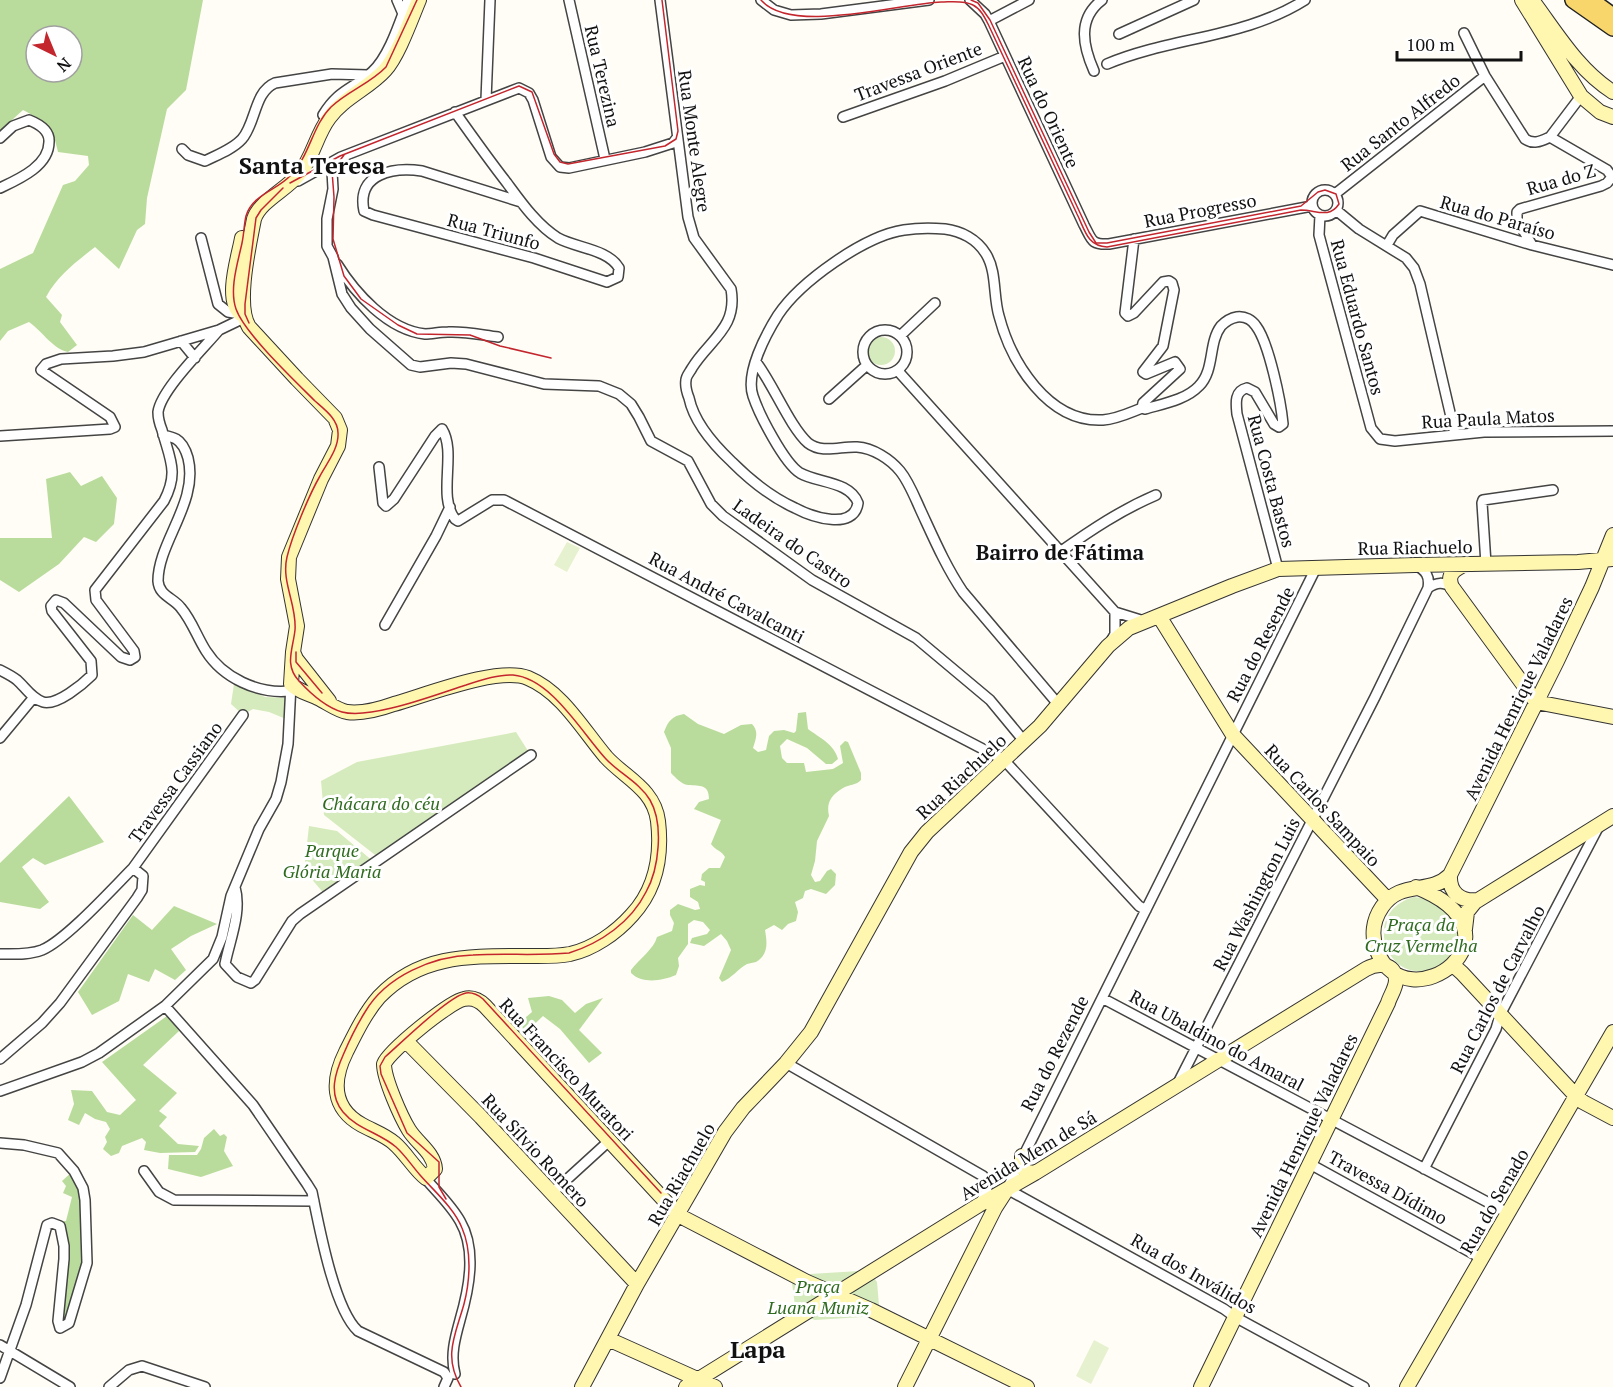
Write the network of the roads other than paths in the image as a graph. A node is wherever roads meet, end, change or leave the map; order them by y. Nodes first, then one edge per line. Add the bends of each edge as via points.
1 (397, 0) edge
2 (408, 0) edge
3 (419, 0) edge
4 (490, 0) edge
5 (569, 0) edge
6 (660, 0) edge
7 (761, 0) edge
8 (929, 0) edge
9 (970, 0) edge
10 (1029, 0) edge
11 (1102, 0) edge
12 (1194, 0) edge
13 (1305, 0) edge
14 (1522, 0) edge
15 (1532, 0) edge
16 (1574, 0) edge
17 (1591, 0) edge
18 (403, 14) junction
19 (1613, 16) edge
20 (989, 21) junction
21 (1613, 28) edge
22 (1464, 33) dead end
23 (1119, 34) dead end
24 (1005, 56) junction
25 (1107, 64) dead end
26 (1094, 70) dead end
27 (372, 76) junction
28 (1485, 76) junction
29 (1613, 92) edge
30 (1581, 96) junction
31 (486, 100) junction
32 (455, 112) junction
33 (843, 117) dead end
34 (1613, 117) edge
35 (1550, 137) junction
36 (0, 138) edge
37 (676, 139) junction
38 (315, 144) junction
39 (182, 149) dead end
40 (338, 159) junction
41 (605, 159) junction
42 (305, 176) junction
43 (333, 183) junction
44 (0, 188) edge
45 (285, 189) junction
46 (1335, 194) junction
47 (521, 202) junction
48 (1312, 206) junction
49 (1336, 210) junction
50 (1320, 215) junction
51 (201, 238) dead end
52 (1134, 239) junction
53 (1094, 243) joint
54 (1387, 245) junction
55 (1532, 245) junction
56 (333, 257) junction
57 (1613, 265) edge
58 (935, 303) dead end
59 (242, 316) junction
60 (219, 330) junction
61 (900, 336) junction
62 (498, 337) dead end
63 (181, 341) junction
64 (195, 358) junction
65 (756, 362) junction
66 (867, 365) junction
67 (898, 371) junction
68 (829, 399) dead end
69 (1142, 408) junction
70 (1371, 428) joint
71 (1613, 430) edge
72 (1455, 434) junction
73 (163, 435) junction
74 (0, 436) edge
75 (379, 467) dead end
76 (1553, 490) dead end
77 (1156, 495) dead end
78 (450, 507) junction
79 (1613, 535) edge
80 (1060, 552) junction
81 (1608, 559) edge
82 (1467, 564) junction
83 (1486, 564) junction
84 (1415, 565) junction
85 (1316, 568) junction
86 (1278, 569) junction
87 (1613, 573) edge
88 (1452, 587) junction
89 (1592, 587) junction
90 (1428, 588) junction
91 (1115, 612) junction
92 (1153, 619) junction
93 (385, 625) dead end
94 (1108, 646) junction
95 (293, 652) junction
96 (0, 670) edge
97 (290, 687) junction
98 (34, 697) junction
99 (1536, 702) junction
100 (1058, 704) junction
101 (332, 705) junction
102 (243, 715) dead end
103 (1613, 717) edge
104 (1233, 735) junction
105 (0, 738) edge
106 (1024, 741) junction
107 (531, 755) dead end
108 (1004, 760) junction
109 (1613, 816) edge
110 (1312, 820) junction
111 (1600, 824) junction
112 (133, 868) junction
113 (1450, 875) junction
114 (235, 886) junction
115 (1416, 887) junction
116 (1388, 900) junction
117 (1478, 900) junction
118 (1146, 910) junction
119 (1466, 932) junction
120 (0, 954) edge
121 (1453, 965) junction
122 (1390, 969) junction
123 (1102, 998) junction
124 (165, 1006) junction
125 (1500, 1015) junction
126 (1613, 1032) edge
127 (406, 1041) junction
128 (1197, 1047) junction
129 (0, 1059) edge
130 (1220, 1060) junction
131 (786, 1063) junction
132 (1177, 1085) junction
133 (0, 1091) edge
134 (1577, 1096) junction
135 (1613, 1118) edge
136 (1331, 1119) junction
137 (609, 1141) junction
138 (0, 1143) edge
139 (1022, 1156) junction
140 (1310, 1164) junction
141 (1424, 1169) junction
142 (144, 1171) dead end
143 (1035, 1173) junction
144 (425, 1178) junction
145 (1007, 1189) junction
146 (552, 1193) junction
147 (314, 1201) junction
148 (979, 1204) junction
149 (1508, 1213) junction
150 (678, 1215) junction
151 (1482, 1258) junction
152 (637, 1284) junction
153 (836, 1294) junction
154 (1235, 1317) junction
155 (608, 1338) junction
156 (928, 1339) junction
157 (0, 1345) edge
158 (11, 1352) junction
159 (454, 1374) dead end
160 (0, 1378) edge
161 (699, 1379) junction
162 (69, 1387) edge
163 (109, 1387) edge
164 (205, 1387) edge
165 (444, 1387) edge
166 (582, 1387) edge
167 (686, 1387) edge
168 (715, 1387) edge
169 (905, 1387) edge
170 (1027, 1387) edge
171 (1201, 1387) edge
172 (1364, 1387) edge
173 (1407, 1387) edge

1 - 18 street
2 - 18 street
3 - 27 street via 388,66
4 - 31 street
5 - 41 street, Rua Terezina
6 - 37 street, Rua Monte Alegre
7 - 8 street via 774,10 791,15
9 - 20 street, Rua do Oriente
10 - 20 street
11 - 26 street via 1084,30 1084,44
12 - 23 street
13 - 25 street via 1250,26
14 - 30 street
15 - 29 street via 1573,57
16 - 21 main road
17 - 19 main road
18 - 27 street
20 - 24 street, Rua do Oriente
22 - 28 street
24 - 33 street, Travessa Oriente
24 - 53 street, Rua do Oriente
27 - 38 street via 332,114
27 - 39 street via 332,74 275,83 261,96 240,141 205,161
27 - 59 street via 323,115 298,166 286,180 255,201 247,213 233,295 234,306
28 - 35 street via 1525,139 1537,143
28 - 46 street, Rua Santo Alfredo
30 - 34 street
30 - 35 street
31 - 32 street
31 - 41 street via 513,89 528,93 551,157 560,167
32 - 40 street
32 - 47 street
35 - 55 street, Rua do Z via 1607,170 1612,177 1600,186 1522,207 1517,220
36 - 44 street via 13,126 29,120 44,127 49,137 46,156 39,164
37 - 41 street via 663,147
37 - 65 street, Rua Monte Alegre via 694,238 731,289 733,298 724,329 686,379 693,412 732,462 759,485 796,509 826,518 847,519 857,509 856,498 850,491 799,472 774,439 752,394
38 - 40 street via 321,158
38 - 45 street via 303,170
40 - 42 street
40 - 43 street, Ladeira do Castro via 332,171
42 - 43 street via 322,173
42 - 45 street
43 - 56 street, Ladeira do Castro via 326,231
45 - 59 street via 261,206 254,217
46 - 48 street via 1327,190 1318,192 1312,198
46 - 49 street
47 - 47 street, Rua Triunfo via 558,238 614,261 619,275 607,282 373,215 364,211 364,191 374,178 394,170 422,171
48 - 50 street
48 - 52 street, Rua Progresso
49 - 50 street
49 - 54 street
50 - 70 street, Rua Eduardo Santos via 1319,235
51 - 59 street via 218,304
52 - 53 street, Rua Progresso
52 - 69 street via 1125,314 1134,313 1163,282 1172,282 1174,290 1163,346 1143,372 1175,362 1180,366
54 - 55 street, Rua do Paraíso via 1420,211
54 - 72 street via 1406,258 1420,284
55 - 57 street, Rua do Paraíso
56 - 62 street via 361,297 406,328 427,334
56 - 106 street, Ladeira do Castro via 342,294 351,308 411,365 466,364 544,384 598,386 619,394 635,411 651,441 688,461 711,504 723,516 812,580 916,638 990,700
58 - 61 street
59 - 60 street
59 - 95 street via 340,427 338,446 289,556 288,579 297,626
60 - 63 street
60 - 64 street
61 - 66 street via 890,330 870,336 863,348
61 - 67 street via 907,351
63 - 64 street
63 - 74 street via 144,352 62,359 43,366 41,370 110,417 114,428
64 - 73 street via 162,401 158,413
65 - 69 street via 779,314 816,275 865,244 902,230 955,230 975,240 987,255 1006,340 1030,380 1048,400 1058,409 1087,420 1117,418
65 - 100 street via 809,444 829,450 869,450 887,458 901,471 950,572
66 - 67 street via 879,374
66 - 68 street
67 - 80 street
69 - 86 street, Rua Costa Bastos via 1185,396 1199,387 1209,369 1218,332 1228,320 1245,317 1255,324 1269,360 1283,424 1274,424 1255,392 1246,388 1238,394 1237,414
70 - 72 street, Rua Paula Matos via 1386,441
71 - 72 street, Rua Paula Matos
73 - 97 street via 182,444 190,467 184,502 162,562 160,587 183,610 218,667 254,687 270,691
73 - 98 street via 174,474 171,487 95,590 96,600 135,657 121,657 64,603 54,601 52,611 91,661 92,675 58,700 48,703
75 - 78 street via 386,506 442,429
76 - 83 street via 1483,500
77 - 80 street via 1102,522
78 - 93 street
78 - 108 street, Rua André Cavalcanti via 453,518 458,520 492,500 504,500
79 - 81 street, Avenida Henrique Valadares
80 - 91 street
81 - 83 street, Rua Riachuelo
81 - 89 street, Avenida Henrique Valadares
82 - 83 street, Rua Riachuelo
82 - 84 street, Rua Riachuelo
82 - 88 street via 1454,569 1449,581
84 - 85 street, Rua Riachuelo
84 - 90 street via 1428,576
85 - 86 street, Rua Riachuelo
85 - 104 street, Rua do Resende
86 - 92 street, Rua Riachuelo
87 - 89 street via 1603,576
88 - 90 street via 1438,583
88 - 99 street
89 - 99 street, Avenida Henrique Valadares
90 - 110 street, Rua Washington Luis
91 - 92 street
91 - 94 street via 1115,634
92 - 94 street, Rua Riachuelo via 1129,628
92 - 104 street, Rua Carlos Sampaio
94 - 100 street, Rua Riachuelo
95 - 97 street
95 - 101 street
96 - 98 street
97 - 101 street
97 - 114 street via 288,744 281,782
98 - 105 street
99 - 103 street
99 - 113 street, Avenida Henrique Valadares
100 - 106 street, Rua Riachuelo
101 - 144 street via 349,712 364,711 474,681 511,674 526,677 561,702 611,763 644,790 657,813 656,874 643,902 603,940 556,956 474,956 437,962 399,980 370,1009 342,1061 336,1083 338,1097 348,1115 396,1145
102 - 112 street, Travessa Cassiano
104 - 110 street, Rua Carlos Sampaio
104 - 118 street, Rua do Rezende
106 - 108 street, Rua Riachuelo
107 - 114 street via 296,917 250,983 237,977 225,964 234,928
108 - 118 street, Rua André Cavalcanti
108 - 131 street, Rua Riachuelo via 918,842 811,1032
109 - 111 street
110 - 116 street, Rua Carlos Sampaio
110 - 128 street, Rua Washington Luis
111 - 117 street
111 - 125 street, Rua Carlos de Carvalho
112 - 120 street, Travessa Cassiano via 44,949
112 - 129 street via 143,876 137,898 60,1004
113 - 115 street via 1438,885
113 - 117 street via 1457,896
114 - 124 street via 213,959
115 - 116 street
115 - 119 street via 1448,904
116 - 122 street via 1377,915 1373,933 1379,955
117 - 119 street via 1467,912
118 - 123 street, Rua do Rezende
119 - 121 street via 1462,951
121 - 122 street via 1439,975 1423,979 1406,977
121 - 125 street
122 - 130 street, Avenida Mem de Sá via 1377,964 1366,969
122 - 136 street, Avenida Henrique Valadares via 1395,986
123 - 128 street, Rua Ubaldino do Amaral
123 - 139 street, Rua do Rezende
124 - 133 street via 82,1062
124 - 147 street via 254,1105 307,1184
125 - 134 street
125 - 141 street, Rua Carlos de Carvalho
126 - 134 street, Rua do Senado
127 - 137 street, Rua Francisco Muratori via 453,1004 463,999 477,1000
127 - 144 street, Rua Francisco Muratori via 387,1058 384,1067 400,1113 432,1158 435,1168
127 - 146 street, Rua Sílvio Romero
128 - 130 street, Rua Ubaldino do Amaral
128 - 132 street, Rua Washington Luis
130 - 132 street, Avenida Mem de Sá
130 - 136 street, Rua Ubaldino do Amaral
131 - 148 street via 983,1176 987,1187
131 - 150 street, Rua Riachuelo via 736,1116
132 - 143 street, Avenida Mem de Sá
134 - 135 street
134 - 149 street, Rua do Senado
136 - 140 street, Avenida Henrique Valadares
136 - 141 street, Rua Ubaldino do Amaral
137 - 146 street
137 - 150 street, Rua Francisco Muratori
138 - 158 street via 58,1153 74,1171 85,1200 87,1263 69,1323 62,1328 58,1323 64,1246 60,1226 49,1223
139 - 143 street via 1022,1168
139 - 145 street, Rua do Rezende
140 - 151 street, Travessa Dídimo
140 - 154 street, Avenida Henrique Valadares
141 - 149 street, Rua Ubaldino do Amaral
142 - 147 street via 159,1192 174,1200
143 - 145 street, Avenida Mem de Sá
144 - 159 street via 459,1218 468,1241 468,1287 454,1341
145 - 148 street, Avenida Mem de Sá
145 - 154 street, Rua dos Inválidos
145 - 156 street, Rua do Rezende
146 - 152 street, Rua Sílvio Romero
147 - 165 street via 347,1320 357,1331 444,1372 448,1378
148 - 153 street, Avenida Mem de Sá
149 - 151 street, Rua do Senado
150 - 152 street, Rua Riachuelo
150 - 153 street
151 - 173 street, Rua do Senado
152 - 155 street, Rua Riachuelo
153 - 156 street
153 - 161 street, Avenida Mem de Sá
154 - 171 street, Avenida Henrique Valadares
154 - 172 street, Rua dos Inválidos
155 - 161 street
155 - 166 street, Rua Riachuelo
156 - 169 street, Rua do Rezende
156 - 170 street
157 - 158 street
158 - 160 street
158 - 162 street
161 - 167 street, Avenida Mem de Sá
161 - 168 street
163 - 164 street via 129,1370 145,1366

